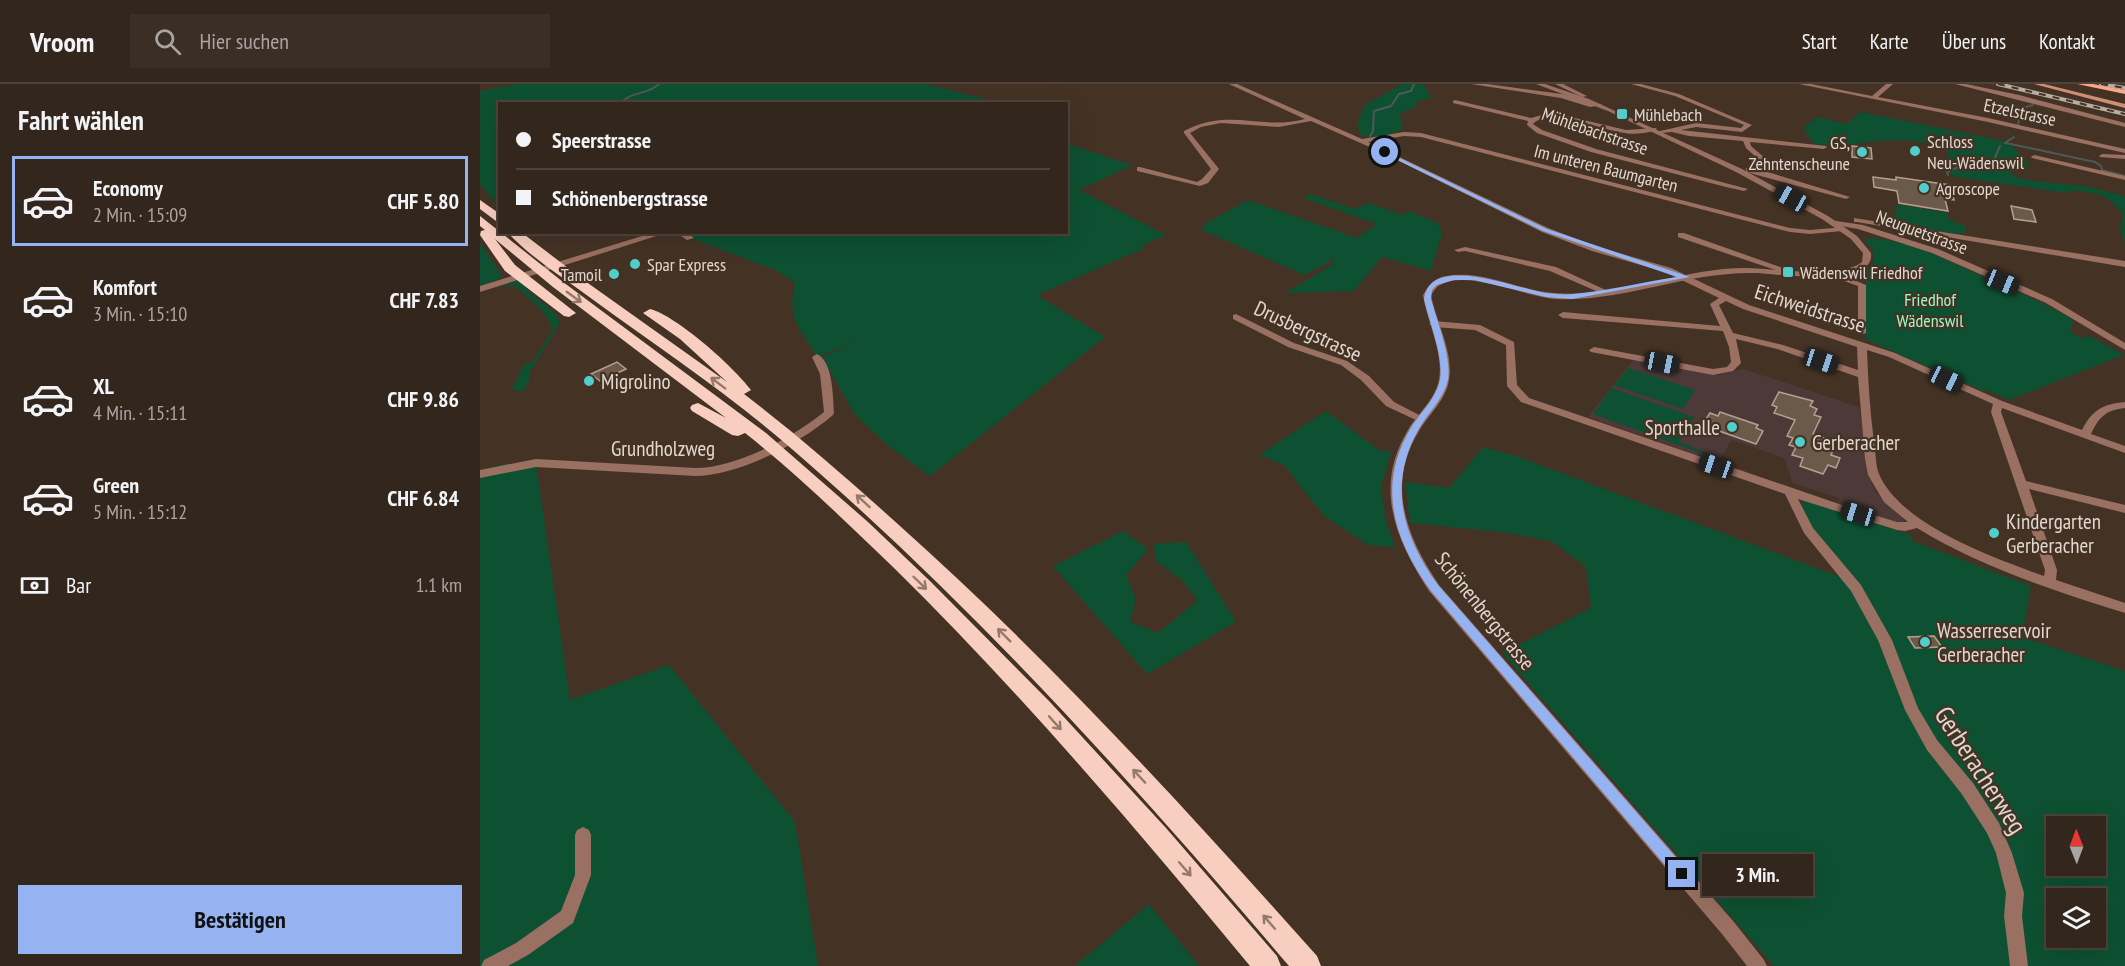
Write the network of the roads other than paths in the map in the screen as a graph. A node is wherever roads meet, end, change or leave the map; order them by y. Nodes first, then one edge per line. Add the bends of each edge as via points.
1 (1232, 84) edge
2 (1474, 84) edge
3 (1539, 84) edge
4 (1558, 84) edge
5 (1634, 84) edge
6 (1802, 84) edge
7 (1890, 84) edge
8 (1958, 84) edge
9 (2037, 84) edge
10 (2082, 84) edge
11 (2125, 92) edge
12 (1873, 98) junction
13 (1585, 99) junction
14 (1455, 102) dead end
15 (1600, 105) junction
16 (2125, 106) edge
17 (1312, 119) junction
18 (1531, 120) junction
19 (2125, 125) edge
20 (1672, 130) junction
21 (1658, 131) junction
22 (1746, 140) junction
23 (1363, 141) junction
24 (1824, 147) dead end
25 (2125, 151) edge
26 (2102, 156) dead end
27 (2034, 157) dead end
28 (2125, 157) edge
29 (1140, 169) dead end
30 (1751, 170) junction
31 (1742, 172) junction
32 (2125, 178) edge
33 (1197, 184) junction
34 (1212, 189) dead end
35 (1744, 189) dead end
36 (1846, 197) dead end
37 (482, 210) edge
38 (498, 214) edge
39 (498, 220) edge
40 (1844, 226) junction
41 (480, 228) edge
42 (498, 229) edge
43 (503, 234) edge
44 (516, 234) edge
45 (659, 234) edge
46 (683, 234) edge
47 (1681, 235) dead end
48 (690, 238) dead end
49 (1458, 250) dead end
50 (2125, 264) edge
51 (1790, 272) junction
52 (1833, 274) junction
53 (1686, 277) junction
54 (480, 289) edge
55 (1605, 292) junction
56 (1726, 297) junction
57 (650, 313) dead end
58 (569, 314) dead end
59 (1563, 315) dead end
60 (1236, 317) dead end
61 (1434, 324) junction
62 (1729, 332) junction
63 (1863, 337) junction
64 (2125, 346) edge
65 (1594, 350) dead end
66 (817, 357) dead end
67 (1863, 375) junction
68 (1998, 403) junction
69 (2125, 405) edge
70 (698, 408) dead end
71 (1422, 419) junction
72 (781, 431) junction
73 (2085, 435) junction
74 (2125, 450) edge
75 (797, 468) junction
76 (480, 474) edge
77 (2020, 483) junction
78 (1789, 491) junction
79 (2125, 509) edge
80 (1917, 524) junction
81 (2049, 581) junction
82 (2125, 608) edge
83 (583, 835) dead end
84 (490, 966) edge
85 (1267, 966) edge
86 (1307, 966) edge
87 (1758, 966) edge
88 (2019, 966) edge

1 - 17 street, Eichweidstrasse
2 - 15 street
3 - 13 street
4 - 13 street
5 - 20 street, Mühlebachstrasse via 1677,95 1749,125 1742,130 1696,125
6 - 12 street, Etzelstrasse
7 - 12 street
8 - 19 street
9 - 16 main road
10 - 11 main road
12 - 25 street, Etzelstrasse
13 - 15 street
14 - 18 street
15 - 21 street
17 - 23 street, Eichweidstrasse
17 - 33 street via 1290,125 1220,119 1198,125 1186,132 1215,169
18 - 21 street, Mühlebachstrasse via 1560,116 1624,132
18 - 35 street, Mühlebachstrasse via 1530,126 1538,132
20 - 21 street, Mühlebachstrasse
20 - 22 street
21 - 31 street
22 - 24 street
22 - 30 street via 1762,159 1758,169
23 - 40 street, Im unteren Baumgarten via 1421,135 1790,230 1810,232
23 - 53 street, Eichweidstrasse via 1545,230
26 - 28 street
27 - 32 street
29 - 33 street
30 - 31 street
30 - 36 street
31 - 40 street, Neuguetstrasse
33 - 34 street
37 - 38 highway
37 - 39 highway
37 -> 42 highway
40 - 50 street via 1856,219
40 - 52 street, Schönenbergstrasse via 1864,248 1868,260 1857,270
40 - 64 street, Neuguetstrasse via 1935,250 2049,301
41 - 58 highway via 510,268
43 -> 75 highway via 524,259 683,376
72 -> 44 highway
45 - 54 street
46 - 48 street
47 - 51 street
49 - 55 street via 1553,269
51 - 52 street, Schönenbergstrasse
51 - 53 street, Schönenbergstrasse via 1744,270
52 - 63 street via 1862,285
53 - 55 street, Schönenbergstrasse
53 - 56 street, Eichweidstrasse
55 - 61 street, Schönenbergstrasse via 1554,296 1474,278 1448,278 1434,284 1427,293
56 - 62 street via 1714,304
56 - 63 street, Eichweidstrasse via 1759,311
57 - 72 highway via 669,322 724,371
59 - 62 street
60 - 71 street, Drusbergstrasse via 1291,345 1344,363 1390,404
61 - 71 street, Schönenbergstrasse via 1445,373 1438,395
61 - 78 street via 1477,327 1512,345 1512,386 1525,400
62 - 65 street via 1736,363 1723,371
62 - 67 street
63 - 67 street
63 - 68 street, Eichweidstrasse
66 - 76 street, Grundholzweg via 825,374 829,412 817,424 717,471 536,464
67 - 80 street via 1864,418 1874,475 1882,491
68 - 73 street, Eichweidstrasse
68 - 77 street via 1996,412
69 - 73 street via 2100,410
70 - 75 highway
71 - 87 street, Schönenbergstrasse via 1401,454 1395,493 1403,534 1422,570
86 -> 72 highway via 1178,818 1007,637 922,555
73 - 74 street, Eichweidstrasse
75 -> 85 highway via 1012,676
77 - 79 street
77 - 81 street via 2051,570
78 - 80 street via 1897,526
78 - 88 street, Gerberacherweg via 1808,530 1862,599 1885,640 1912,710 1932,745 1967,788 1997,836 2015,893 2013,916
80 - 81 street via 1943,539
81 - 82 street
83 - 84 street via 583,875 567,917

